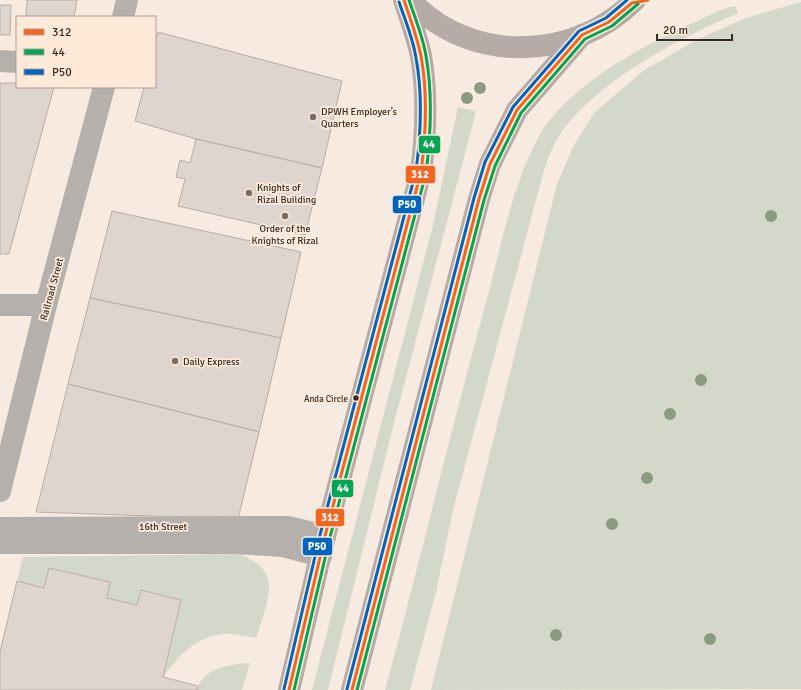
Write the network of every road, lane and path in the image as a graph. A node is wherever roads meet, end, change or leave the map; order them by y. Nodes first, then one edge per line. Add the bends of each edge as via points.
1 (127, 0) edge
2 (404, 0) edge
3 (410, 0) edge
4 (638, 1) edge
5 (123, 16) edge
6 (582, 35) junction
7 (0, 62) edge
8 (16, 62) edge
9 (104, 88) edge
10 (0, 304) edge
11 (46, 305) junction
12 (0, 491) edge
13 (0, 528) edge
14 (0, 543) edge
15 (323, 546) junction
16 (289, 690) edge
17 (352, 690) edge

1 - 5 street
2 - 15 highway via 421,55 425,89 426,134 421,172
3 - 6 highway via 425,15 449,30 485,44 525,48 564,42
4 - 6 highway via 609,22
6 - 17 highway via 517,110 490,164 478,200
7 - 8 street
9 - 11 street, Railroad Street
10 - 11 street
11 - 12 street, Railroad Street
13 - 15 street, 16th Street via 288,527
14 - 15 street, 16th Street via 234,543
15 - 16 highway

